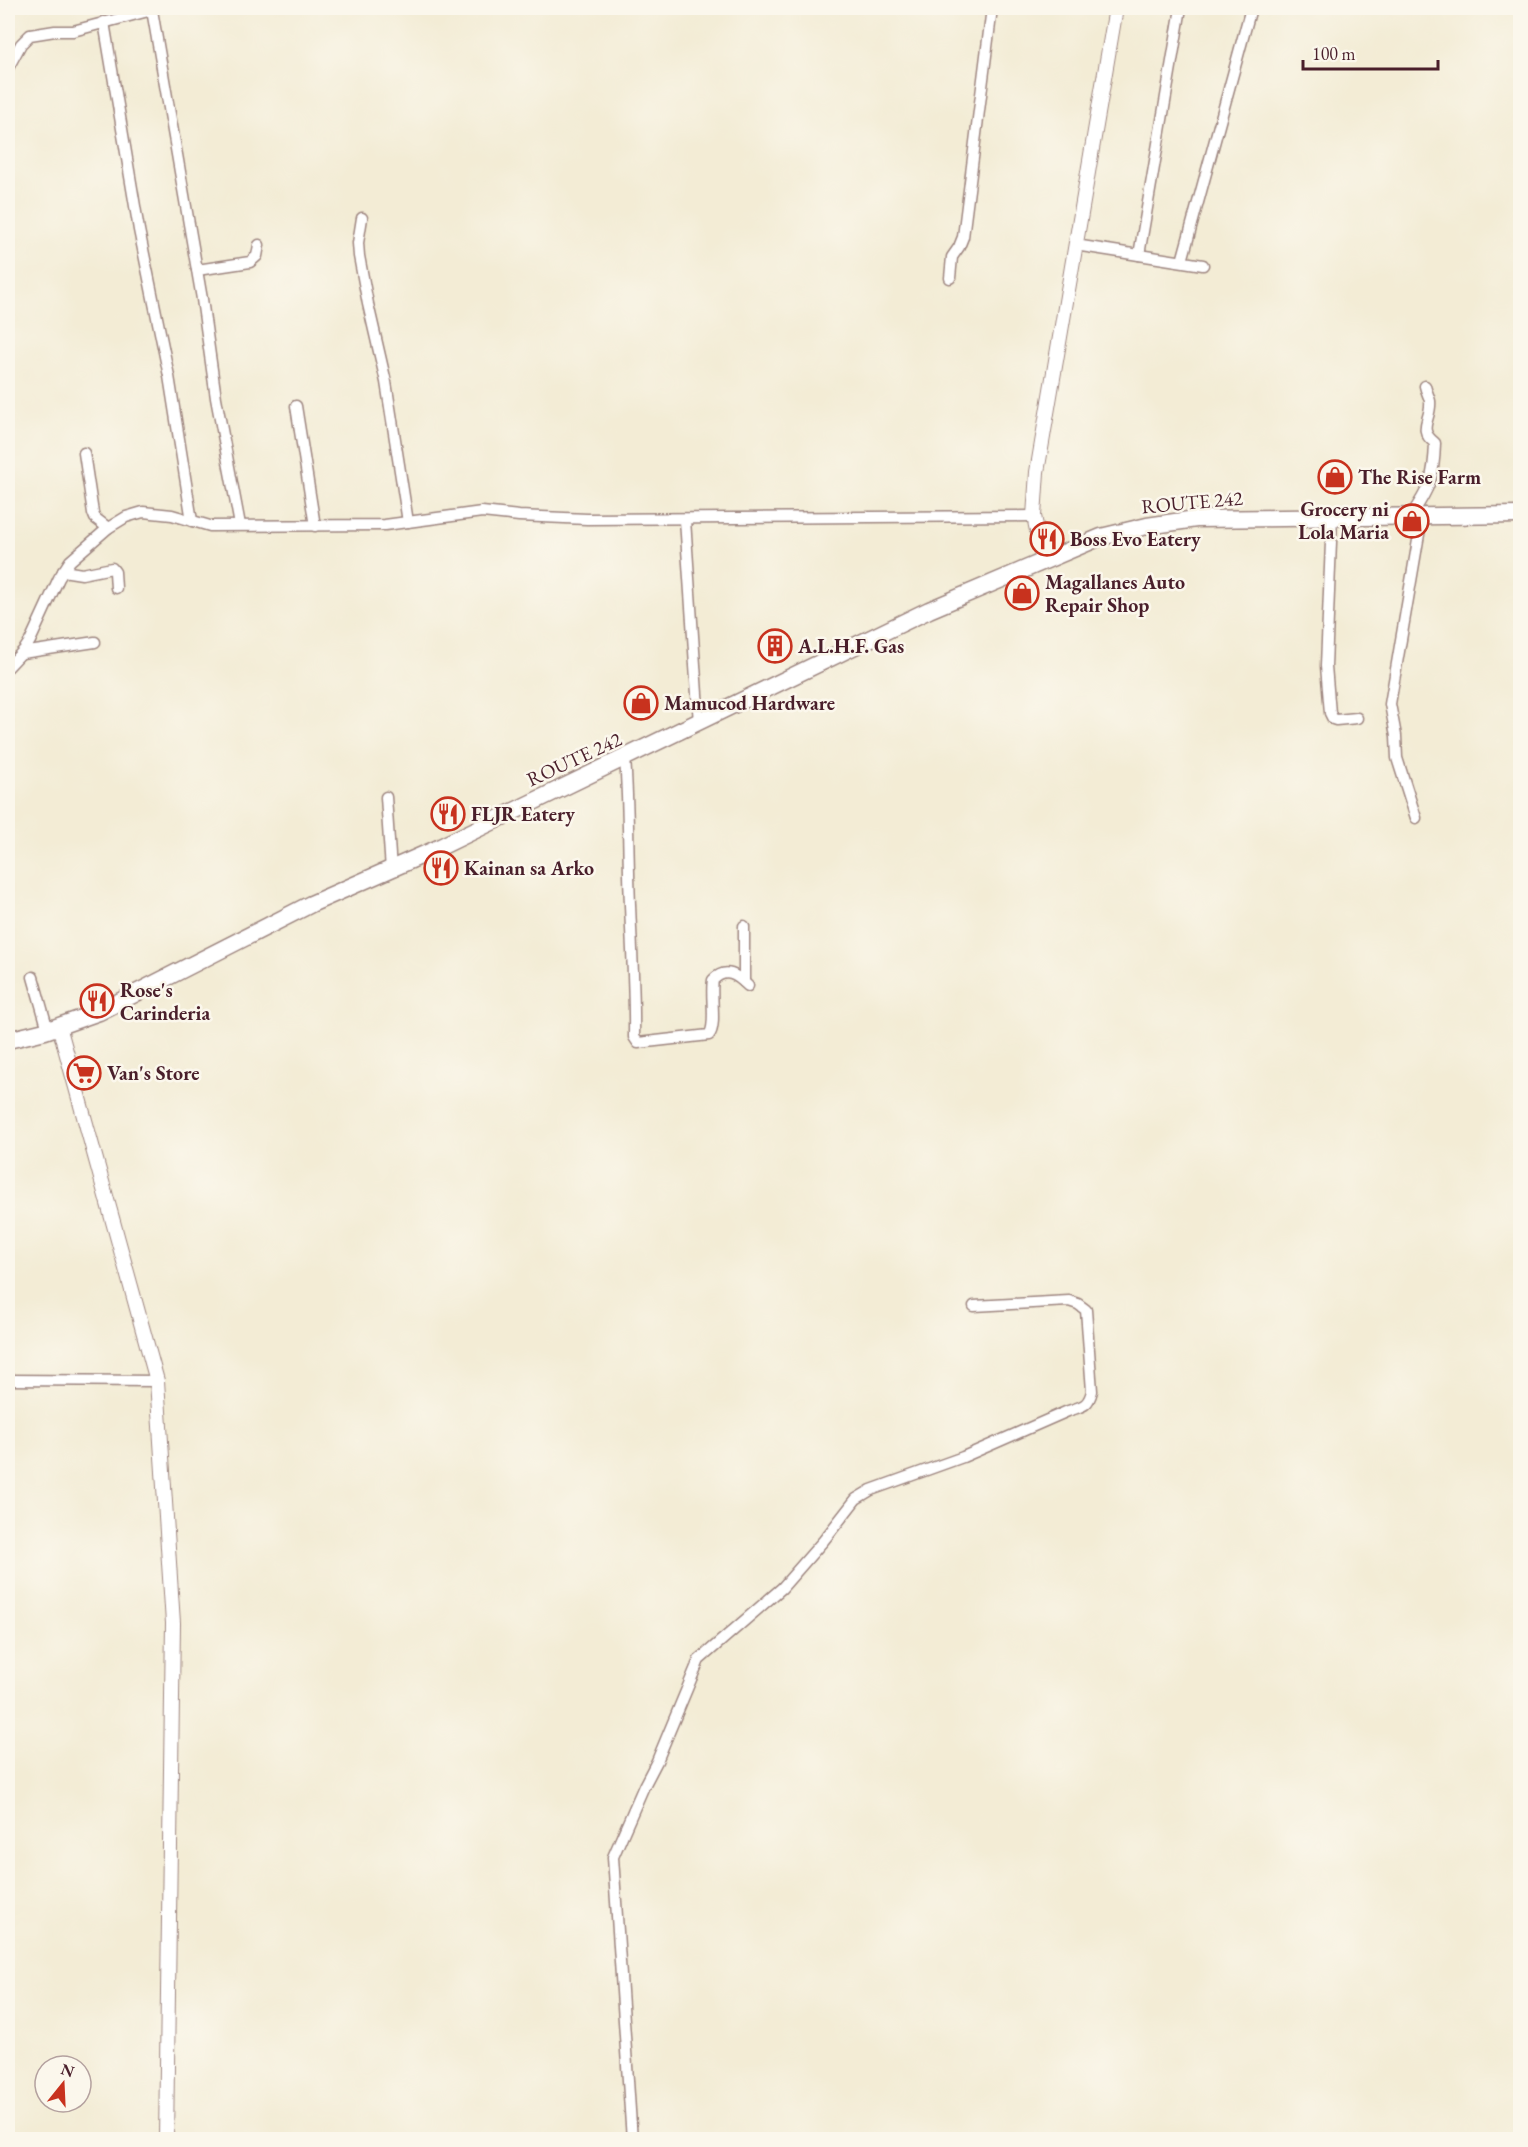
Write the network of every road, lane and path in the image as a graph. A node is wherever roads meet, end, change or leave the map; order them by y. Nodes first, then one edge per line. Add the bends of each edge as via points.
1 (154, 8) edge
2 (992, 8) edge
3 (1116, 8) edge
4 (1181, 8) edge
5 (1251, 8) edge
6 (104, 22) junction
7 (8, 68) edge
8 (362, 218) dead end
9 (259, 245) dead end
10 (1075, 245) junction
11 (1139, 255) junction
12 (1182, 261) junction
13 (1203, 265) dead end
14 (197, 270) junction
15 (950, 278) dead end
16 (1425, 386) dead end
17 (296, 406) dead end
18 (84, 453) dead end
19 (1521, 515) edge
20 (1034, 516) junction
21 (1332, 517) junction
22 (1416, 517) junction
23 (685, 519) junction
24 (192, 521) junction
25 (408, 522) junction
26 (240, 525) junction
27 (315, 526) junction
28 (108, 528) junction
29 (1043, 561) junction
30 (63, 571) junction
31 (116, 588) dead end
32 (95, 642) dead end
33 (22, 653) junction
34 (8, 668) edge
35 (1357, 718) dead end
36 (699, 723) junction
37 (625, 758) junction
38 (386, 797) dead end
39 (1416, 818) dead end
40 (391, 870) junction
41 (744, 926) dead end
42 (33, 977) dead end
43 (53, 1028) junction
44 (8, 1040) edge
45 (974, 1306) dead end
46 (8, 1380) edge
47 (157, 1381) junction
48 (166, 2139) edge
49 (632, 2139) edge

1 - 6 street
1 - 14 street
2 - 15 street via 963,237 952,256
3 - 10 street
4 - 11 street
5 - 12 street
6 - 7 street via 73,31 30,35
6 - 24 street
8 - 25 street via 359,256 386,382
9 - 14 street via 257,256 250,262
10 - 11 street
10 - 20 street via 1039,460
11 - 12 street
12 - 13 street
14 - 26 street
16 - 22 street via 1430,400 1425,430 1435,442 1435,453 1428,490
17 - 27 street
18 - 28 street via 93,513
19 - 22 main road, ROUTE 242
20 - 23 street
20 - 29 street
21 - 22 main road, ROUTE 242
21 - 29 main road, ROUTE 242 via 1172,521 1101,537
21 - 35 street via 1326,666 1330,713 1336,720
22 - 39 street via 1390,704 1398,758
23 - 25 street via 587,519 482,512
23 - 36 street
24 - 26 street via 210,526
24 - 28 street via 143,512
25 - 27 street
26 - 27 street
28 - 30 street
29 - 36 main road, ROUTE 242 via 929,610
30 - 31 street via 82,574 112,568
30 - 33 street
32 - 33 street
33 - 34 street
36 - 37 main road, ROUTE 242
37 - 40 main road, ROUTE 242
37 - 41 street via 634,1037 638,1043 709,1035 713,1030 713,980 729,972 746,984
38 - 40 street
40 - 43 main road, ROUTE 242 via 311,904 99,1012
42 - 43 street
43 - 44 main road, ROUTE 242
43 - 47 street
45 - 49 street via 1069,1301 1086,1310 1092,1391 1089,1401 1085,1406 856,1499 782,1588 699,1660 614,1857
46 - 47 street
47 - 48 street via 173,1623

